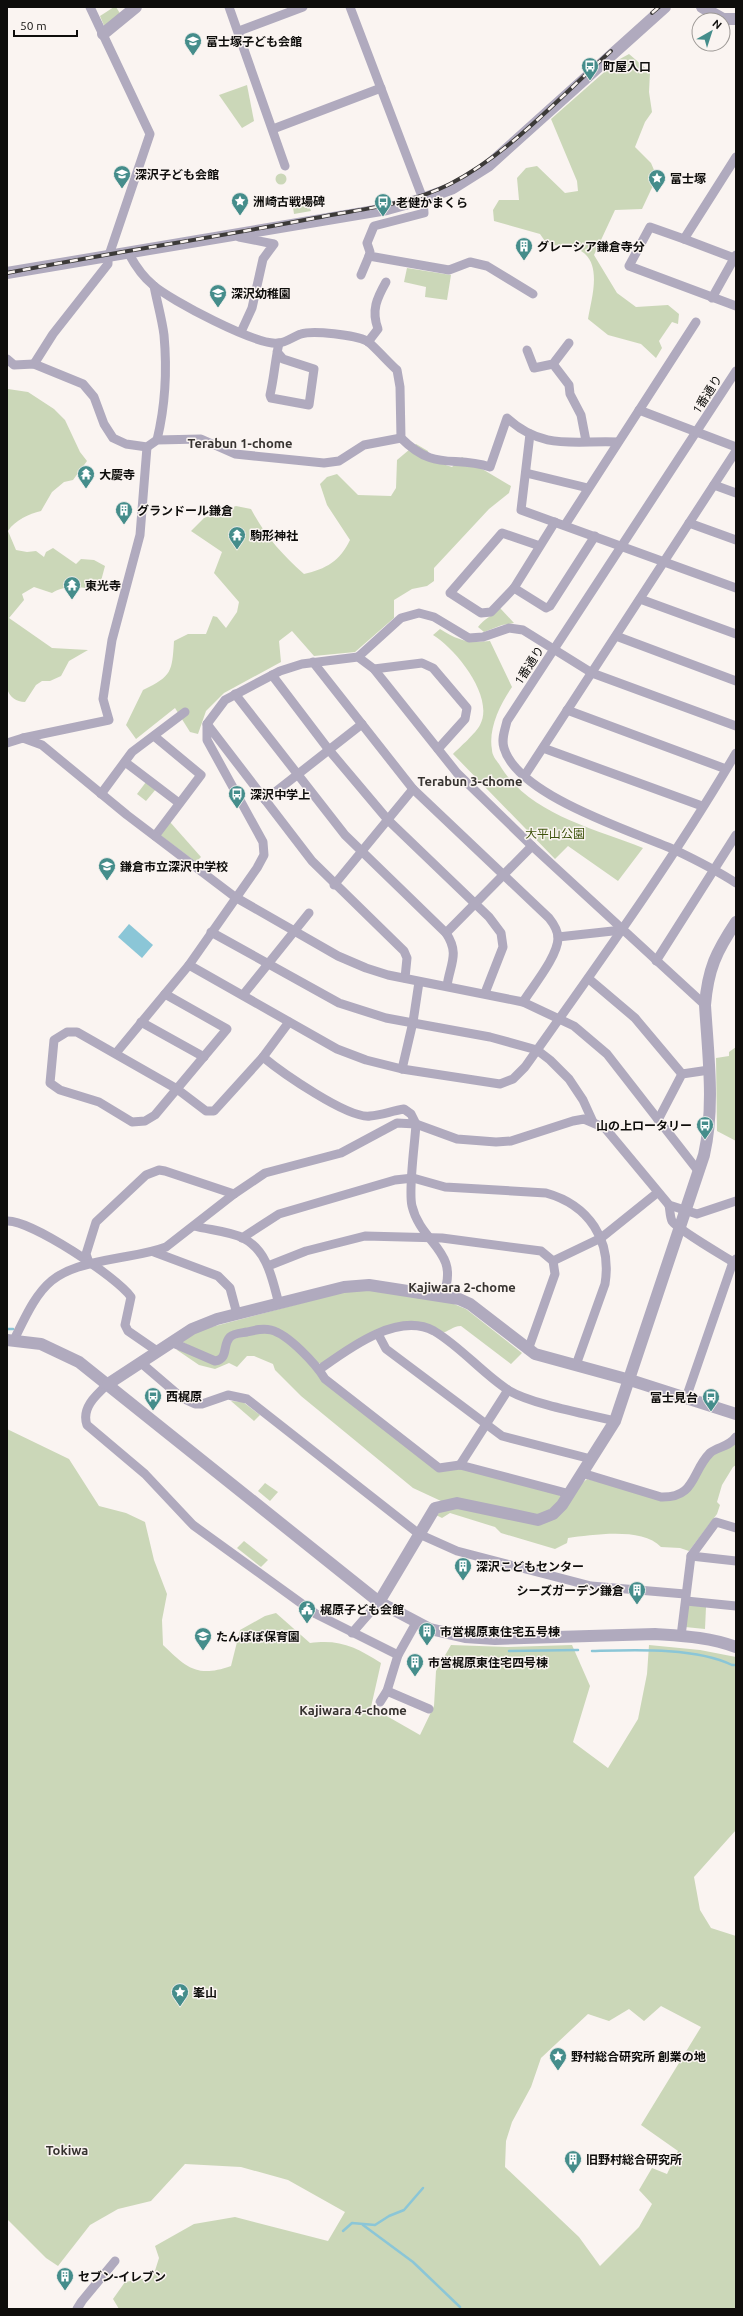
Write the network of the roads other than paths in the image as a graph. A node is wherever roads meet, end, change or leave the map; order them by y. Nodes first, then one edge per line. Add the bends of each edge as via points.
1 (90, 7) edge
2 (136, 7) edge
3 (229, 7) edge
4 (303, 7) edge
5 (350, 7) edge
6 (665, 7) edge
7 (702, 7) edge
8 (736, 19) edge
9 (239, 31) junction
10 (103, 34) junction
11 (381, 88) junction
12 (273, 129) junction
13 (736, 157) edge
14 (285, 166) dead end
15 (423, 200) junction
16 (236, 234) junction
17 (684, 239) junction
18 (129, 254) junction
19 (369, 256) junction
20 (735, 257) edge
21 (108, 258) junction
22 (7, 274) edge
23 (361, 275) dead end
24 (386, 282) dead end
25 (154, 286) junction
26 (533, 294) dead end
27 (712, 298) junction
28 (736, 306) edge
29 (696, 322) dead end
30 (241, 332) junction
31 (368, 342) junction
32 (569, 342) dead end
33 (278, 348) junction
34 (527, 350) dead end
35 (7, 360) edge
36 (34, 364) junction
37 (553, 364) junction
38 (736, 371) edge
39 (639, 410) junction
40 (697, 432) junction
41 (530, 434) junction
42 (401, 438) junction
43 (157, 440) junction
44 (586, 442) junction
45 (618, 442) junction
46 (147, 447) junction
47 (736, 447) edge
48 (736, 451) edge
49 (526, 473) junction
50 (714, 485) junction
51 (588, 488) junction
52 (736, 493) edge
53 (555, 522) junction
54 (689, 523) junction
55 (565, 525) junction
56 (595, 536) junction
57 (736, 540) edge
58 (622, 545) junction
59 (540, 546) junction
60 (664, 561) junction
61 (514, 588) junction
62 (736, 588) edge
63 (640, 599) junction
64 (736, 634) edge
65 (616, 636) junction
66 (554, 649) junction
67 (358, 657) junction
68 (313, 662) junction
69 (374, 669) junction
70 (592, 673) junction
71 (272, 675) junction
72 (736, 680) edge
73 (235, 694) junction
74 (567, 710) junction
75 (185, 712) dead end
76 (207, 724) junction
77 (362, 724) junction
78 (736, 726) edge
79 (154, 736) junction
80 (23, 738) junction
81 (7, 743) edge
82 (543, 748) junction
83 (438, 749) junction
84 (329, 750) junction
85 (736, 753) edge
86 (125, 762) junction
87 (726, 769) junction
88 (298, 775) junction
89 (525, 775) junction
90 (413, 789) junction
91 (101, 794) junction
92 (265, 800) junction
93 (179, 803) junction
94 (702, 806) junction
95 (388, 820) junction
96 (736, 835) edge
97 (155, 836) junction
98 (532, 846) junction
99 (674, 850) junction
100 (361, 852) junction
101 (714, 869) junction
102 (504, 875) junction
103 (736, 883) edge
104 (334, 884) junction
105 (235, 897) junction
106 (475, 905) junction
107 (309, 913) dead end
108 (736, 922) edge
109 (622, 930) junction
110 (294, 931) junction
111 (211, 932) junction
112 (446, 933) junction
113 (558, 937) junction
114 (656, 961) junction
115 (268, 964) junction
116 (189, 965) junction
117 (405, 978) junction
118 (589, 979) junction
119 (419, 982) junction
120 (447, 986) junction
121 (485, 993) junction
122 (165, 994) junction
123 (243, 995) junction
124 (523, 1002) junction
125 (705, 1005) junction
126 (560, 1018) junction
127 (142, 1022) junction
128 (289, 1022) junction
129 (413, 1022) junction
130 (537, 1050) junction
131 (116, 1053) junction
132 (204, 1057) junction
133 (263, 1057) junction
134 (402, 1069) junction
135 (709, 1070) junction
136 (682, 1074) junction
137 (177, 1088) junction
138 (658, 1120) junction
139 (593, 1122) junction
140 (416, 1124) junction
141 (699, 1172) junction
142 (412, 1178) junction
143 (657, 1193) junction
144 (234, 1194) junction
145 (736, 1201) edge
146 (669, 1205) junction
147 (686, 1212) junction
148 (7, 1221) edge
149 (194, 1226) junction
150 (680, 1230) junction
151 (242, 1238) junction
152 (428, 1238) junction
153 (601, 1238) junction
154 (154, 1252) junction
155 (553, 1261) junction
156 (734, 1261) edge
157 (89, 1264) junction
158 (268, 1266) junction
159 (443, 1295) junction
160 (279, 1304) junction
161 (237, 1314) junction
162 (378, 1334) junction
163 (11, 1340) edge
164 (171, 1342) junction
165 (528, 1350) junction
166 (157, 1351) junction
167 (140, 1362) junction
168 (576, 1365) junction
169 (320, 1369) junction
170 (630, 1380) junction
171 (108, 1384) junction
172 (508, 1390) junction
173 (686, 1398) junction
174 (736, 1414) edge
175 (615, 1421) junction
176 (485, 1425) junction
177 (736, 1437) edge
178 (591, 1459) junction
179 (460, 1465) junction
180 (582, 1473) junction
181 (570, 1494) junction
182 (736, 1528) edge
183 (419, 1534) junction
184 (691, 1556) junction
185 (736, 1561) edge
186 (686, 1597) junction
187 (379, 1602) junction
188 (736, 1606) edge
189 (416, 1623) junction
190 (352, 1633) junction
191 (681, 1636) junction
192 (736, 1647) edge
193 (398, 1655) junction
194 (387, 1691) junction
195 (380, 1702) dead end
196 (429, 1709) dead end
197 (115, 2261) dead end
198 (78, 2309) edge

1 - 10 street
2 - 10 street
3 - 9 street
4 - 9 street
5 - 11 street
6 - 15 street via 488,166 453,188
7 - 8 street via 723,19
9 - 12 street
10 - 21 street via 150,134
11 - 12 street
11 - 15 street
12 - 14 street
13 - 17 street
15 - 16 street via 387,209
15 - 19 street via 424,213 374,226 368,243
16 - 18 street
16 - 30 street via 238,237 274,244 263,259 252,308
17 - 20 street
17 - 27 street via 650,228 629,266
18 - 21 street
18 - 25 street via 139,272
19 - 23 street
19 - 26 street via 449,270 470,262 487,266
20 - 27 street
21 - 22 street
21 - 36 street via 108,264 99,277 53,334
24 - 31 street via 371,301 378,329
25 - 30 street via 198,313
25 - 43 street via 164,334
27 - 28 street
29 - 39 street
30 - 33 street
31 - 33 street via 333,335 302,334
31 - 42 street via 397,370
32 - 37 street
33 - 33 street via 272,371 271,398 309,405 314,369 283,359
34 - 37 street via 534,368
35 - 36 street via 14,365
36 - 46 street via 83,384 94,397 104,424 113,438 126,444
37 - 44 street via 569,385 570,394 581,415
38 - 40 street, 1番通り
39 - 40 street
39 - 45 street
40 - 47 street
40 - 58 street, 1番通り
41 - 42 street via 507,418 490,467 472,462 444,462 430,458
41 - 44 street via 563,444
41 - 49 street
42 - 43 street via 364,445 339,461 324,463 235,454 201,439
43 - 46 street
44 - 45 street
45 - 51 street
46 - 80 street via 140,535 112,640 103,699 109,720
48 - 50 street
49 - 51 street
49 - 53 street via 521,510
50 - 52 street
50 - 54 street
51 - 55 street
53 - 55 street
53 - 59 street
54 - 57 street
54 - 60 street
55 - 56 street
56 - 58 street
56 - 61 street via 550,606 546,608
58 - 60 street
58 - 66 street, 1番通り
59 - 61 street
59 - 61 street via 502,533 450,593 481,613 491,612
60 - 62 street
60 - 63 street
63 - 64 street
63 - 65 street
65 - 70 street
65 - 72 street
66 - 67 street via 523,630 509,628 483,637 469,638 434,617 420,613 401,618
66 - 70 street
66 - 89 street, 1番通り via 507,721 503,736 504,747 511,762
67 - 68 street
67 - 69 street
68 - 71 street
68 - 77 street
69 - 83 street
69 - 83 street via 422,664 434,668 467,708 465,719
70 - 74 street
70 - 78 street
71 - 73 street
71 - 84 street
73 - 76 street via 220,705
73 - 88 street
74 - 82 street
74 - 87 street
75 - 79 street
76 - 92 street
76 - 105 street via 207,740 211,751 263,842 264,855 261,861
77 - 84 street
77 - 90 street
79 - 86 street via 132,752
79 - 93 street via 201,773
80 - 81 street
80 - 91 street via 42,745
82 - 89 street
82 - 94 street
83 - 98 street via 457,773
84 - 88 street
84 - 95 street
85 - 87 street
86 - 91 street
86 - 93 street
87 - 94 street
88 - 92 street
88 - 100 street
89 - 99 street, 1番通り via 544,791 569,806
90 - 95 street
90 - 102 street
91 - 97 street
92 - 104 street via 312,861
93 - 97 street
94 - 99 street
95 - 100 street
95 - 106 street
96 - 101 street
97 - 105 street
98 - 102 street
98 - 109 street
99 - 101 street, 1番通り
99 - 109 street
100 - 104 street
100 - 112 street
101 - 103 street, 1番通り
101 - 114 street
102 - 106 street
102 - 113 street via 549,918
104 - 117 street via 404,951 407,958
105 - 110 street
105 - 111 street
106 - 112 street
106 - 121 street via 489,917 501,933 503,947
107 - 110 street
108 - 125 street via 715,954
109 - 113 street
109 - 114 street
109 - 118 street
110 - 115 street
110 - 117 street via 338,956 366,968
111 - 115 street
111 - 116 street
112 - 120 street via 453,943 455,955
113 - 124 street via 550,959
114 - 125 street
115 - 123 street
115 - 129 street via 339,1003 386,1018
116 - 122 street
116 - 123 street
117 - 119 street
118 - 126 street
118 - 136 street via 635,1018
119 - 120 street
119 - 129 street
120 - 121 street
121 - 124 street
122 - 127 street
122 - 132 street via 227,1030
123 - 128 street
124 - 126 street
125 - 135 street
126 - 130 street
126 - 138 street via 588,1036 607,1054
127 - 131 street
127 - 132 street
128 - 133 street
128 - 134 street via 337,1049
129 - 130 street via 490,1037
129 - 134 street
130 - 134 street via 513,1080 500,1084
130 - 139 street via 569,1079
131 - 137 street
131 - 137 street via 77,1032 67,1032 54,1040 50,1083 60,1090 90,1098 127,1120 138,1122 155,1115
132 - 137 street
133 - 137 street via 214,1111 206,1111
133 - 140 street via 355,1115 370,1116 404,1109 411,1114
135 - 136 street
135 - 141 street via 708,1140
136 - 138 street
138 - 141 street
139 - 140 street via 584,1119 573,1121 511,1141 496,1142 457,1139
139 - 143 street via 605,1128
140 - 142 street
140 - 144 street via 397,1123 341,1153 265,1173
141 - 147 street
142 - 151 street via 395,1180 279,1214
142 - 152 street via 411,1204 417,1222
142 - 153 street via 445,1187 557,1196 586,1215
143 - 146 street
143 - 153 street
144 - 149 street
144 - 157 street via 165,1171 146,1174 96,1222 86,1254
145 - 147 street via 698,1214
146 - 147 street
146 - 150 street via 672,1220
147 - 150 street
148 - 157 street via 20,1223 81,1255
149 - 151 street
149 - 154 street via 166,1247
150 - 156 street via 692,1234
150 - 170 street
151 - 158 street via 258,1250
152 - 155 street via 541,1251
152 - 158 street via 364,1236 306,1251
152 - 159 street via 446,1261 449,1272
153 - 155 street
153 - 168 street via 607,1271 605,1284
154 - 157 street
154 - 161 street via 218,1276 230,1288
155 - 165 street via 555,1274
156 - 173 street
157 - 163 street via 62,1272 48,1283
157 - 166 street via 126,1290 131,1297 125,1325 128,1332
158 - 160 street
159 - 160 street via 369,1285 344,1287
159 - 165 street via 470,1304
160 - 161 street
161 - 164 street via 192,1329
162 - 169 street via 356,1344
162 - 172 street via 409,1325 434,1331
162 - 176 street via 386,1349
163 - 171 street via 33,1342 59,1351 79,1362
164 - 166 street
164 - 169 street via 210,1360 219,1361 229,1338 234,1335 258,1329 272,1330 284,1336
165 - 168 street
166 - 167 street
167 - 171 street
167 - 183 street via 182,1398 195,1404 228,1396 247,1399
168 - 170 street
169 - 179 street via 325,1379 439,1468
170 - 173 street
170 - 175 street
171 - 187 street
171 - 190 street via 86,1410 86,1420 90,1428 145,1474 193,1525 316,1614
172 - 175 street via 524,1397
172 - 176 street
173 - 174 street
175 - 178 street
176 - 178 street via 502,1436
176 - 179 street
177 - 180 street via 725,1447 712,1452 692,1483 673,1497 661,1497
178 - 180 street
179 - 181 street
180 - 181 street
181 - 183 street via 553,1514 538,1520 457,1503 435,1508
182 - 184 street via 716,1522
183 - 186 street via 457,1551 591,1586
183 - 187 street
184 - 185 street
184 - 186 street
186 - 188 street
186 - 191 street
187 - 189 street
187 - 190 street
189 - 191 street via 448,1634 495,1639 655,1634
189 - 193 street
190 - 193 street
191 - 192 street via 701,1637
193 - 194 street
194 - 195 street
194 - 196 street
197 - 198 street via 82,2300

